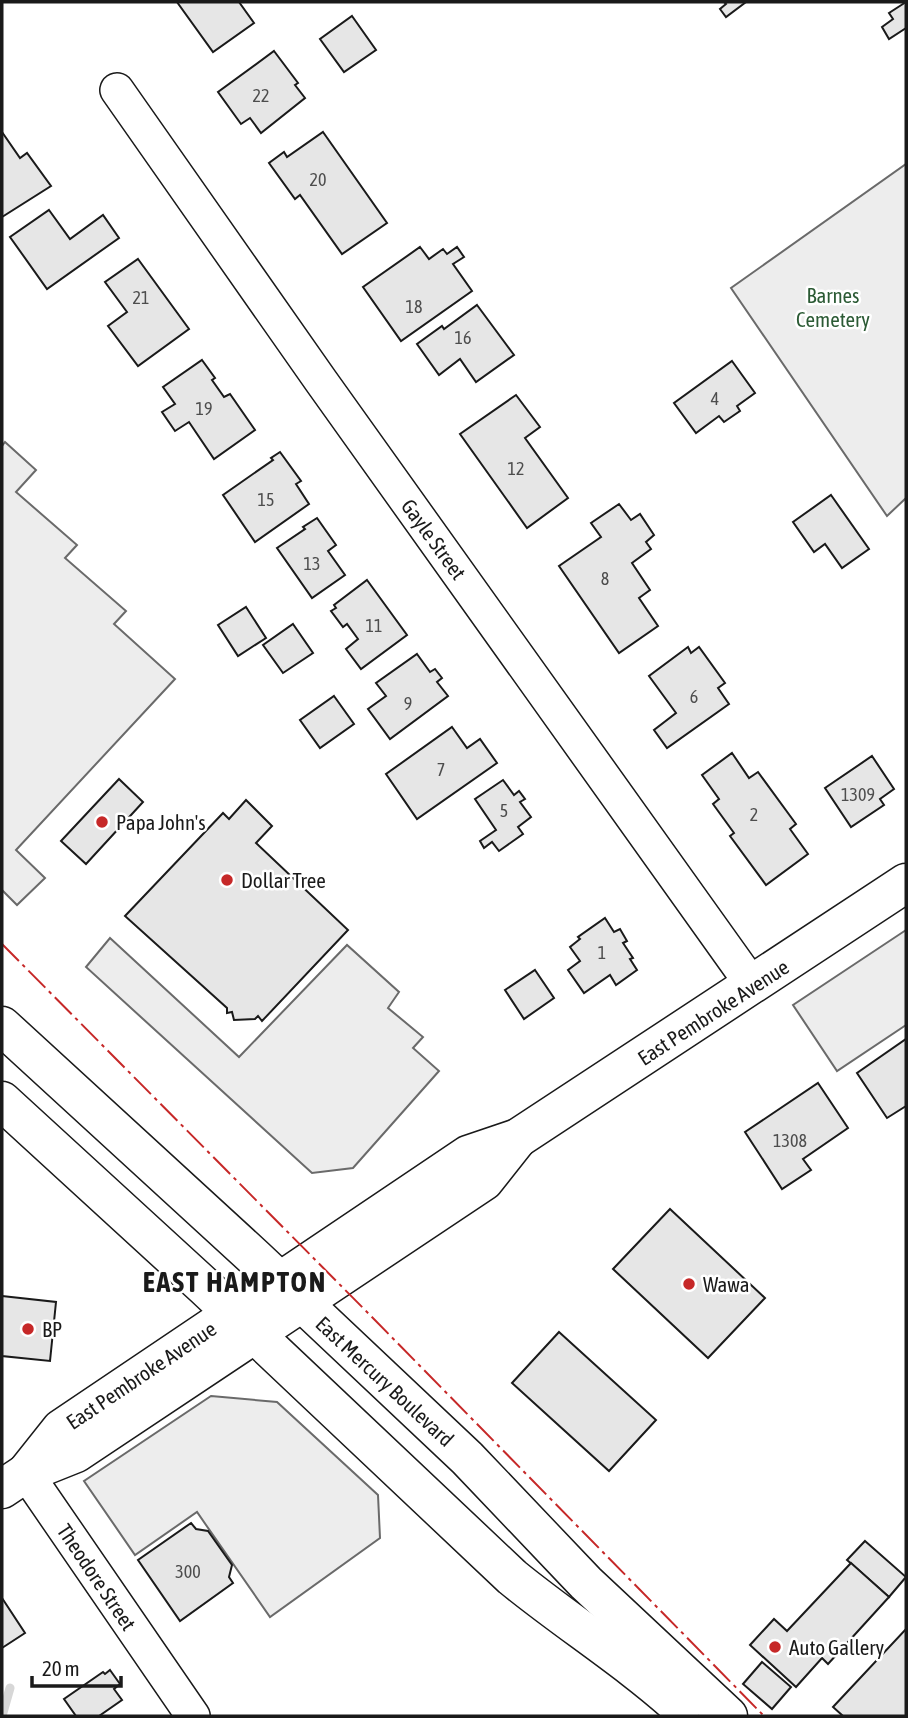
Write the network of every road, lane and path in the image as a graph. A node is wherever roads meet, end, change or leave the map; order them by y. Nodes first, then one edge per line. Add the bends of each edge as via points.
1 (117, 90) dead end
2 (906, 883) edge
3 (753, 986) junction
4 (2, 1026) edge
5 (2, 1101) edge
6 (290, 1291) junction
7 (242, 1324) junction
8 (14, 1481) edge
9 (193, 1716) edge
10 (691, 1716) edge
11 (728, 1716) edge

1 - 3 street, Gayle Street
2 - 3 main road, East Pembroke Avenue
3 - 6 main road, East Pembroke Avenue via 519,1138 468,1155
4 - 6 main road, East Mercury Boulevard
5 - 7 main road
6 - 7 main road, East Pembroke Avenue
6 - 11 main road, East Mercury Boulevard via 467,1458 626,1622
7 - 8 main road, East Pembroke Avenue via 76,1453
7 - 10 main road via 512,1577
8 - 9 street, Theodore Street

